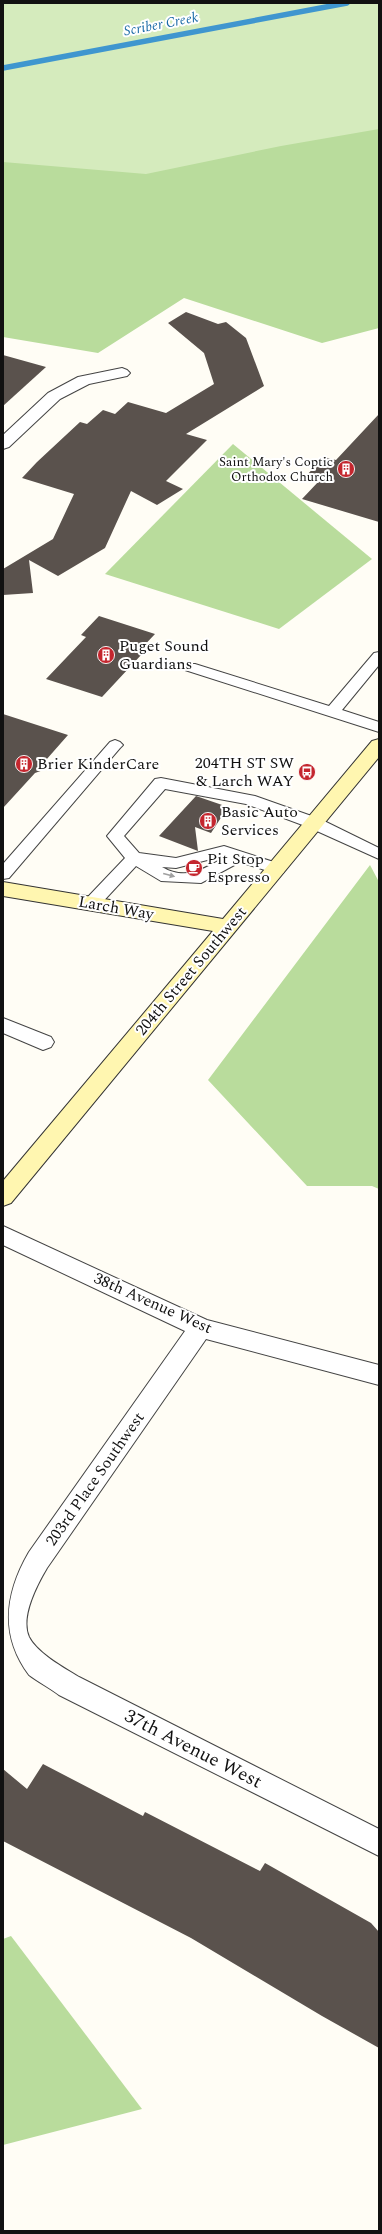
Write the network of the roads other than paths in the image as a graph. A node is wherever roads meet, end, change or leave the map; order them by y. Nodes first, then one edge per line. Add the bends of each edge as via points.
1 (122, 373) dead end
2 (3, 444) edge
3 (379, 656) edge
4 (190, 666) dead end
5 (332, 712) junction
6 (379, 727) edge
7 (115, 745) dead end
8 (379, 745) edge
9 (314, 823) junction
10 (379, 854) edge
11 (240, 856) junction
12 (134, 858) junction
13 (276, 869) junction
14 (3, 874) edge
15 (3, 889) edge
16 (91, 904) junction
17 (228, 927) junction
18 (3, 1025) edge
19 (44, 1042) dead end
20 (3, 1197) edge
21 (3, 1235) edge
22 (201, 1328) junction
23 (379, 1375) edge
24 (16, 1641) joint
25 (379, 1844) edge

1 - 2 street via 84,380 54,396
3 - 5 lane
4 - 5 lane
5 - 6 lane
7 - 14 lane
8 - 9 street, 204th Street Southwest
9 - 10 lane
9 - 12 lane via 249,800 161,783 115,836
9 - 13 street, 204th Street Southwest
11 - 12 lane via 224,851 176,863
12 -> 11 lane via 167,876 201,878
11 - 13 lane
12 - 16 lane
13 - 17 street, 204th Street Southwest
15 - 16 street, Larch Way
16 - 17 street, Larch Way
17 - 20 street, 204th Street Southwest
18 - 19 street
21 - 22 street, 38th Avenue West
22 - 23 street, 38th Avenue West
22 - 24 street, 203rd Place Southwest via 38,1560 21,1590 14,1615
24 - 25 street, 37th Avenue West via 38,1666 69,1686

